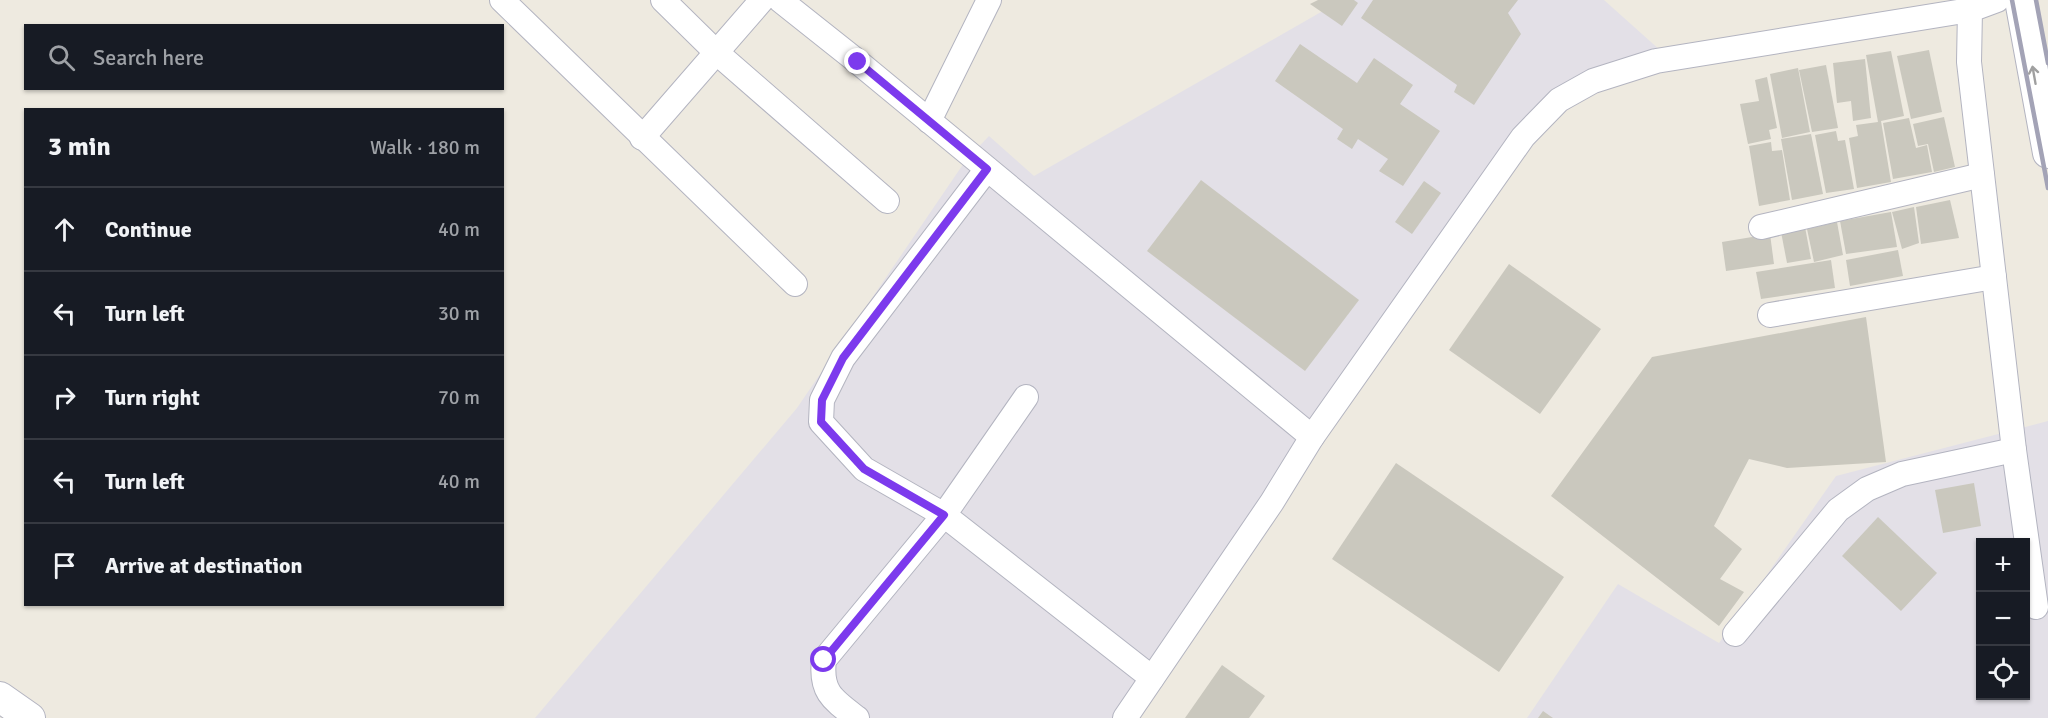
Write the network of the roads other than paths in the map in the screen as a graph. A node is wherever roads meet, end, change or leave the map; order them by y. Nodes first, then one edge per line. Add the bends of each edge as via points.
1 (502, 0) edge
2 (663, 0) edge
3 (989, 0) edge
4 (1997, 0) edge
5 (2020, 0) edge
6 (778, 1) edge
7 (1970, 10) junction
8 (717, 52) junction
9 (929, 121) junction
10 (642, 138) junction
11 (2048, 153) edge
12 (987, 169) junction
13 (1982, 175) junction
14 (887, 201) dead end
15 (1761, 227) dead end
16 (1994, 278) junction
17 (795, 284) dead end
18 (1770, 315) dead end
19 (1026, 397) dead end
20 (1312, 437) junction
21 (2014, 450) junction
22 (944, 515) junction
23 (2036, 607) dead end
24 (1735, 634) dead end
25 (1152, 678) junction
26 (0, 697) edge
27 (30, 718) edge
28 (857, 718) edge
29 (1125, 718) edge

1 - 10 street
2 - 8 street
3 - 9 street
4 - 7 street
11 -> 5 street
6 - 8 street
6 - 9 street
7 - 13 street via 1969,62
7 - 20 street via 1656,62 1593,81 1559,100 1523,137
8 - 10 street
8 - 14 street
9 - 12 street
10 - 17 street
12 - 20 street
12 - 22 street via 843,358 822,400 821,422 864,469
13 - 15 street
13 - 16 street
16 - 18 street
16 - 21 street
19 - 22 street
20 - 25 street
21 - 23 street
21 - 24 street via 1902,474 1867,489 1838,510
22 - 25 street
22 - 28 street via 824,660 822,676 828,694
25 - 29 street
26 - 27 street

